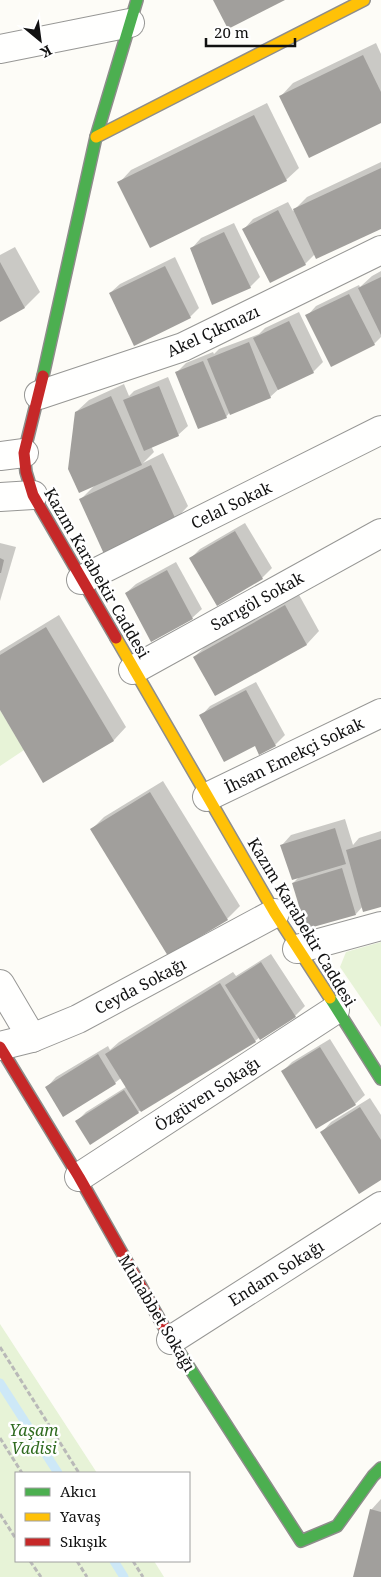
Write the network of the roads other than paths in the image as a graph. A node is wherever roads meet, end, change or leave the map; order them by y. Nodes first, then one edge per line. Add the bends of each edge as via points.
1 (364, 0) edge
2 (134, 11) edge
3 (0, 49) edge
4 (96, 137) junction
5 (381, 250) edge
6 (39, 395) junction
7 (381, 430) edge
8 (12, 454) edge
9 (32, 495) junction
10 (0, 497) edge
11 (381, 533) edge
12 (81, 580) junction
13 (134, 670) junction
14 (381, 713) edge
15 (207, 797) junction
16 (275, 913) junction
17 (381, 926) edge
18 (297, 949) junction
19 (0, 984) edge
20 (335, 1010) junction
21 (32, 1038) junction
22 (0, 1046) edge
23 (381, 1079) edge
24 (79, 1177) junction
25 (381, 1206) edge
26 (171, 1340) junction
27 (381, 1468) edge

1 - 4 street
2 - 3 street
2 - 4 street, Kazım Karabekir Caddesi
4 - 6 street, Kazım Karabekir Caddesi
5 - 6 street, Akel Çıkmazı via 183,347
6 - 8 street, Kazım Karabekir Caddesi
7 - 12 street, Celal Sokak
8 - 9 street, Kazım Karabekir Caddesi via 26,472
9 - 10 street
9 - 12 street, Kazım Karabekir Caddesi
11 - 13 street, Sarıgöl Sokak
12 - 13 street, Kazım Karabekir Caddesi
13 - 15 street, Kazım Karabekir Caddesi
14 - 15 street, İhsan Emekçi Sokak
15 - 16 street, Kazım Karabekir Caddesi
16 - 18 street, Kazım Karabekir Caddesi
16 - 21 street, Ceyda Sokağı via 78,1019
17 - 18 street
18 - 20 street, Kazım Karabekir Caddesi
19 - 21 street
20 - 23 street, Kazım Karabekir Caddesi
20 - 24 street, Özgüven Sokağı
21 - 22 street, Ceyda Sokağı
22 - 24 street, Muhabbet Sokağı
24 - 26 street, Muhabbet Sokağı
25 - 26 street, Endam Sokağı
26 - 27 street, Muhabbet Sokağı via 301,1541 337,1526

